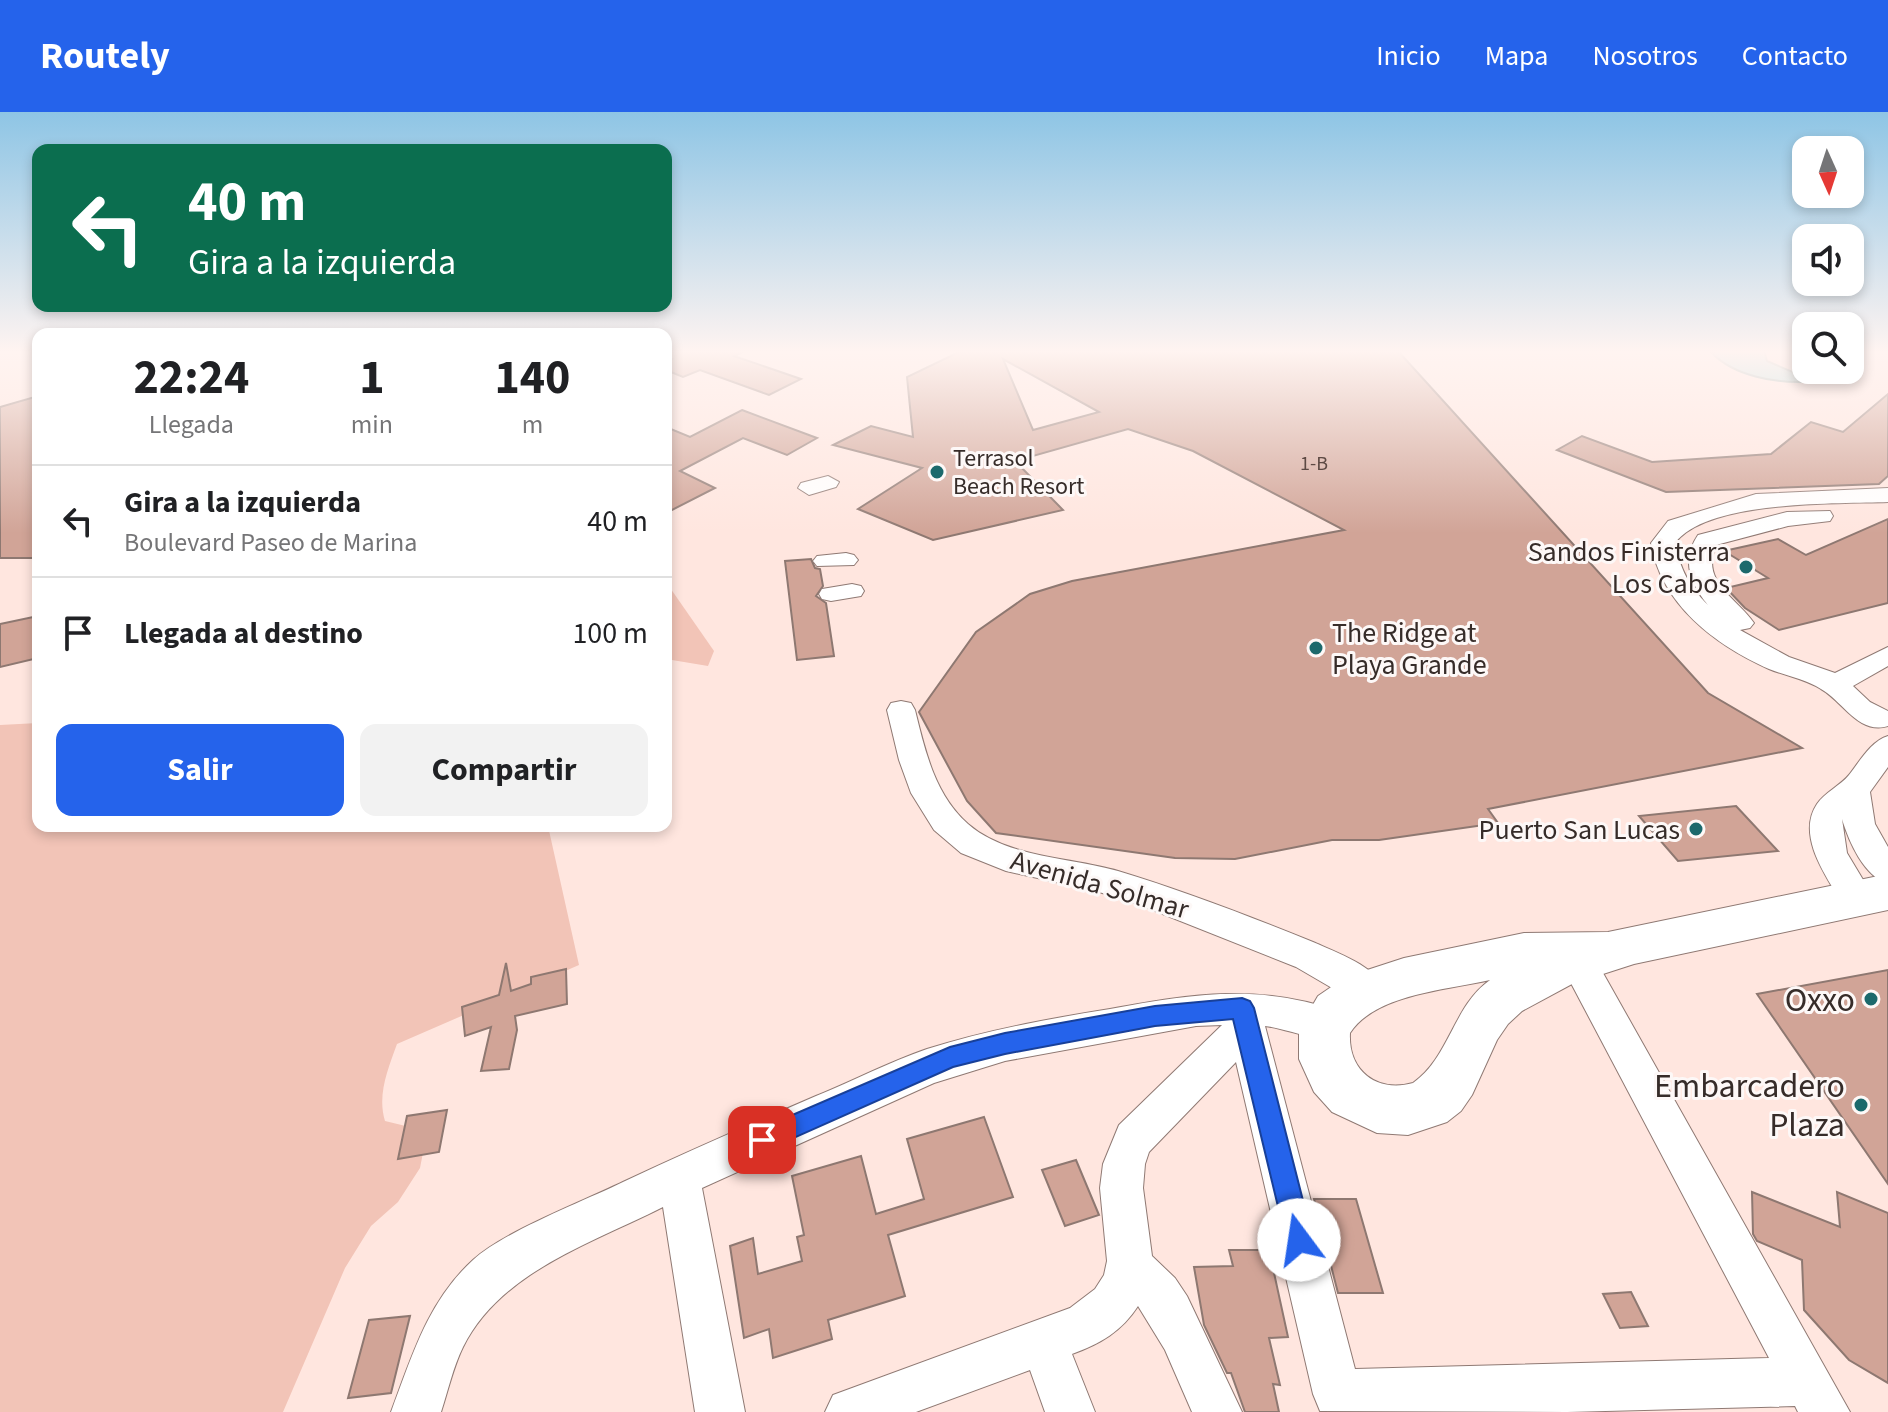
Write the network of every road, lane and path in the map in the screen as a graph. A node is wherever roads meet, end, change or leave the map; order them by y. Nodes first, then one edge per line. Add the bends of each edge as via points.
1 (1888, 495) edge
2 (1756, 501) junction
3 (1888, 510) edge
4 (1787, 519) junction
5 (1676, 526) junction
6 (1706, 540) junction
7 (1663, 560) junction
8 (1698, 568) junction
9 (1888, 655) edge
10 (1842, 680) junction
11 (901, 710) dead end
12 (1879, 719) edge
13 (1878, 887) edge
14 (1584, 954) junction
15 (1369, 991) junction
16 (1244, 1017) junction
17 (1328, 1024) junction
18 (679, 1177) junction
19 (1130, 1268) junction
20 (1043, 1341) junction
21 (1816, 1397) edge
22 (1337, 1403) edge
23 (416, 1412) edge
24 (720, 1412) edge
25 (850, 1412) edge
26 (1070, 1412) edge
27 (1217, 1412) edge

1 - 2 street
2 - 4 street
2 - 5 street
3 - 4 street
4 - 6 street
5 - 6 street
5 - 7 street via 1663,543
6 - 8 street via 1698,553
7 - 8 street
7 - 10 street via 1695,607 1728,635 1773,661
8 - 10 street via 1718,601 1753,632
9 - 10 street
10 - 12 street
11 - 15 street, Avenida Solmar via 931,801 967,840 995,854 1175,902 1312,956
12 - 13 street via 1854,790 1830,809 1825,826 1835,863
13 - 14 main road
14 - 15 main road via 1531,952 1413,975
14 - 17 main road via 1503,997 1479,1024 1451,1085 1418,1109 1374,1107 1347,1092 1323,1053
14 - 21 street
15 - 17 main road
16 - 17 street via 1307,1015
16 - 18 street via 1155,1016 950,1058
16 - 19 street via 1126,1151 1121,1182
16 - 22 street
18 - 23 street via 528,1251 481,1283 443,1335
18 - 24 street
19 - 20 street via 1117,1301 1104,1315
19 - 27 street via 1165,1304
20 - 25 street
20 - 26 street
21 - 22 street

